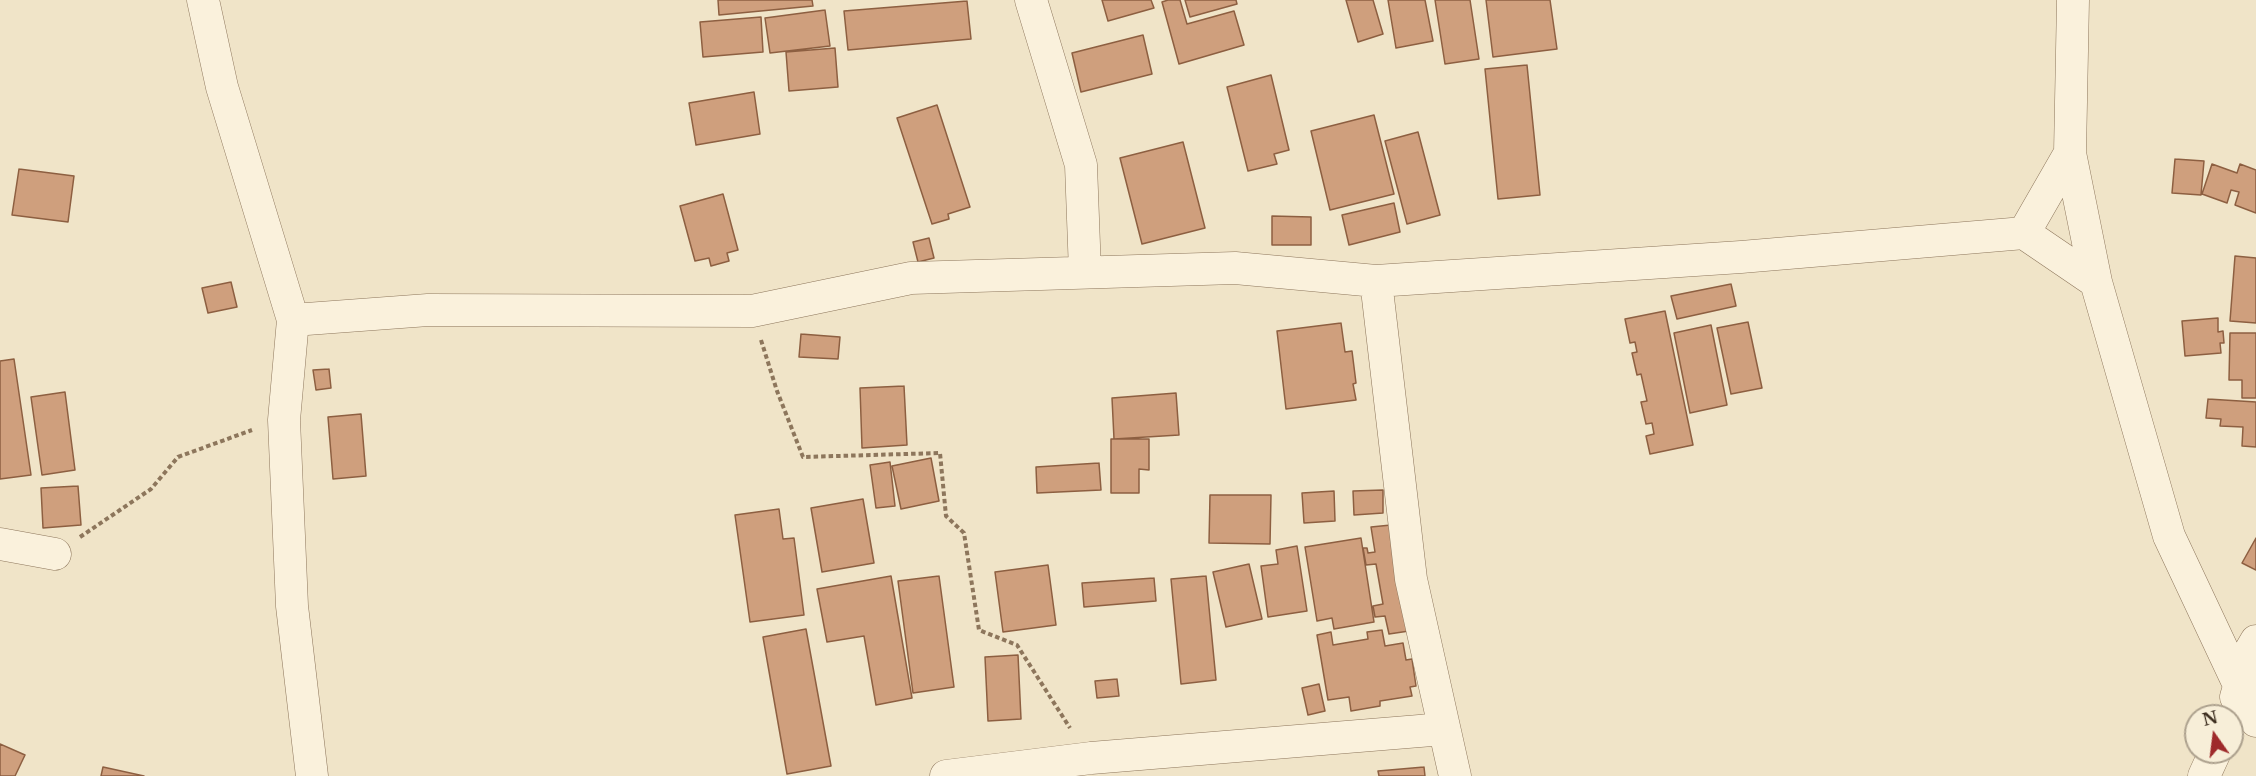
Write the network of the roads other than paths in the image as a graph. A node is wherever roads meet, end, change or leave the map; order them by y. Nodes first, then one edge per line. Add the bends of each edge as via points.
1 (203, 0) edge
2 (1031, 0) edge
3 (2073, 0) edge
4 (2070, 153) junction
5 (2024, 233) junction
6 (1085, 272) junction
7 (1377, 281) junction
8 (2096, 282) junction
9 (292, 320) junction
10 (0, 544) edge
11 (55, 554) road end
12 (2256, 642) edge
13 (2239, 687) junction
14 (2233, 704) edge
15 (2256, 722) edge
16 (1444, 729) junction
17 (312, 776) edge
18 (946, 776) edge
19 (1455, 776) edge

1 - 9 street via 222,87
2 - 6 street via 1081,165
3 - 4 street
4 - 5 street
4 - 8 street
5 - 7 street
5 - 8 street
6 - 7 street via 1235,268
6 - 9 street via 911,278 752,311 428,310
7 - 16 street via 1411,579
8 - 13 street via 2169,536
9 - 17 street via 284,420 292,606
10 - 11 street
12 - 13 street
13 - 14 street
13 - 15 street
16 - 18 street via 1091,758
16 - 19 street

